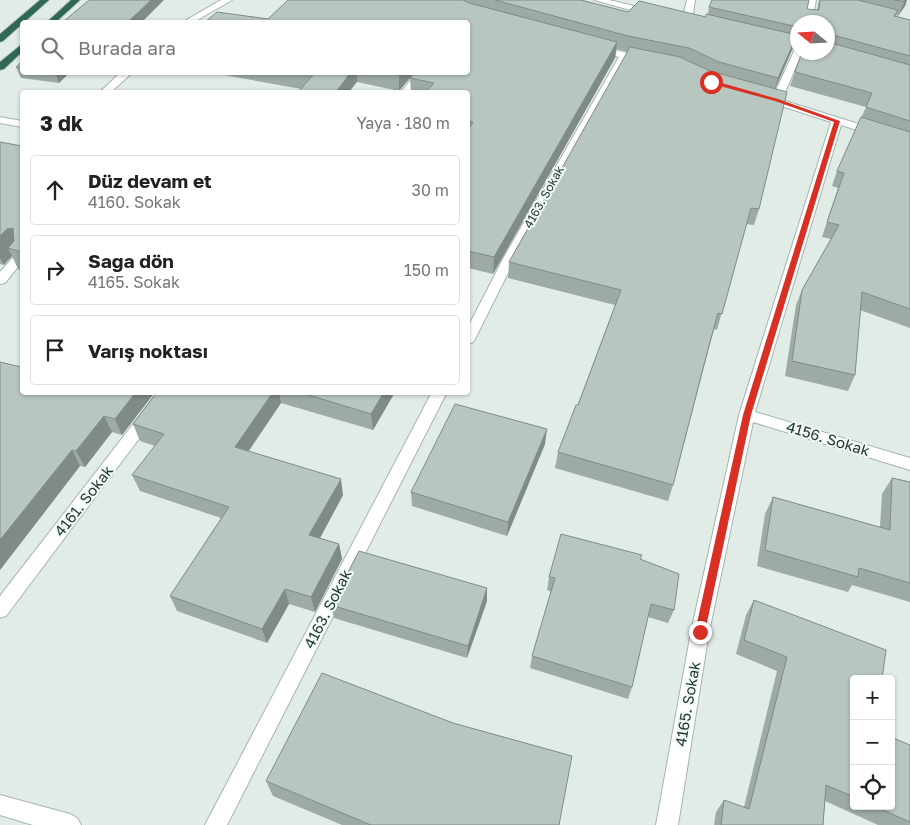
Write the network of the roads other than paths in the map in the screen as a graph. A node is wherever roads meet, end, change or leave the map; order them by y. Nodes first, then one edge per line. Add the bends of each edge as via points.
1 (45, 0) edge
2 (76, 0) edge
3 (228, 0) edge
4 (598, 0) edge
5 (691, 0) edge
6 (812, 0) edge
7 (660, 15) edge
8 (809, 15) edge
9 (22, 20) edge
10 (53, 20) edge
11 (192, 20) edge
12 (687, 21) edge
13 (20, 22) edge
14 (760, 38) edge
15 (0, 39) edge
16 (586, 46) edge
17 (790, 47) edge
18 (20, 49) edge
19 (624, 56) junction
20 (793, 60) edge
21 (652, 62) edge
22 (0, 67) edge
23 (124, 75) edge
24 (420, 75) edge
25 (106, 90) edge
26 (408, 90) edge
27 (758, 95) edge
28 (776, 100) junction
29 (0, 120) edge
30 (837, 121) junction
31 (20, 124) edge
32 (910, 144) edge
33 (20, 257) edge
34 (0, 280) edge
35 (470, 335) edge
36 (165, 395) edge
37 (438, 395) edge
38 (747, 415) junction
39 (910, 464) edge
40 (0, 610) edge
41 (0, 805) edge
42 (70, 825) edge
43 (216, 825) edge
44 (667, 825) edge

1 - 9 highway
2 - 10 highway
3 - 11 street
4 - 7 street
5 - 12 street
6 - 8 street
13 - 15 highway
14 - 17 street
16 - 19 street
18 - 22 highway
19 - 21 street
19 - 35 street, 4163. Sokak via 510,257
20 - 28 street
23 - 25 street
24 - 26 street
27 - 28 street
28 - 30 street
29 - 31 street
30 - 32 street
30 - 38 street, 4165. Sokak
33 - 34 street
36 - 40 street, 4161. Sokak
37 - 43 street, 4163. Sokak
38 - 39 street, 4156. Sokak
38 - 44 street, 4165. Sokak via 700,632
41 - 42 street

